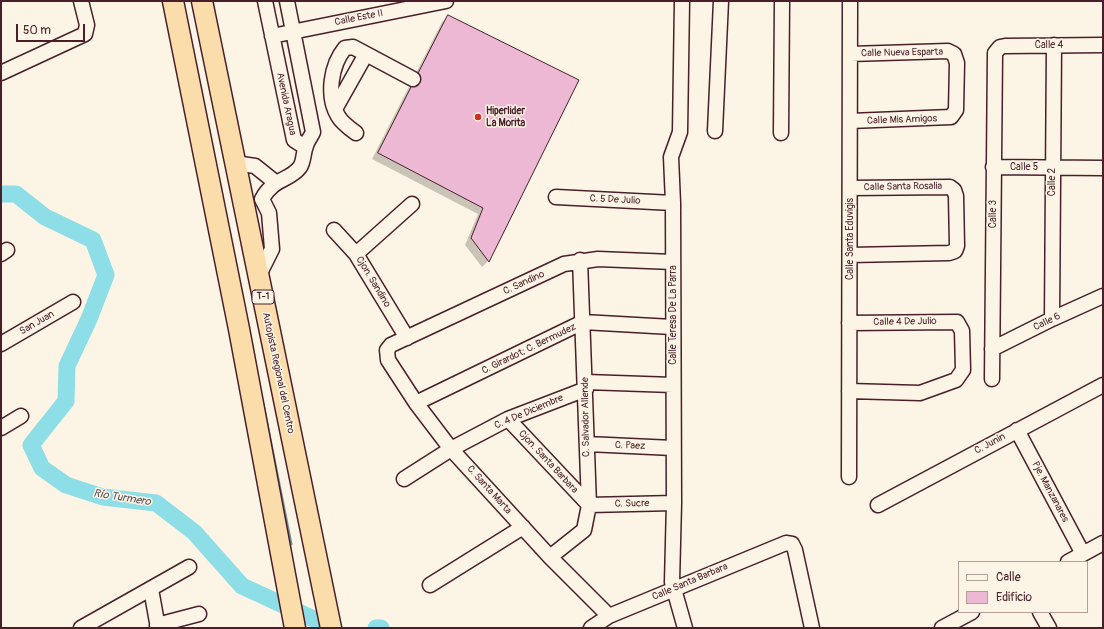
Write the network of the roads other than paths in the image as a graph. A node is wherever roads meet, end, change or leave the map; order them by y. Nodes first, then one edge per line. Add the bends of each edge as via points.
1 (80, 1) edge
2 (173, 1) edge
3 (202, 1) edge
4 (265, 1) edge
5 (287, 1) edge
6 (446, 1) edge
7 (682, 1) edge
8 (721, 1) edge
9 (782, 1) edge
10 (850, 1) edge
11 (293, 31) junction
12 (272, 36) junction
13 (1054, 45) junction
14 (1103, 45) edge
15 (997, 50) joint
16 (366, 54) junction
17 (850, 54) junction
18 (1, 73) edge
19 (413, 79) dead end
20 (335, 109) junction
21 (954, 115) joint
22 (850, 121) junction
23 (715, 131) dead end
24 (356, 133) dead end
25 (781, 133) dead end
26 (305, 147) junction
27 (235, 163) junction
28 (993, 167) junction
29 (1052, 167) junction
30 (1103, 168) edge
31 (275, 182) junction
32 (850, 188) junction
33 (556, 197) dead end
34 (262, 199) junction
35 (673, 203) junction
36 (412, 204) dead end
37 (246, 215) junction
38 (334, 230) dead end
39 (356, 254) junction
40 (850, 255) junction
41 (580, 260) junction
42 (673, 262) junction
43 (258, 277) junction
44 (1103, 296) edge
45 (73, 302) dead end
46 (1052, 319) junction
47 (583, 322) junction
48 (850, 323) junction
49 (672, 327) junction
50 (406, 338) junction
51 (1, 344) edge
52 (992, 349) junction
53 (387, 350) joint
54 (992, 379) dead end
55 (586, 385) junction
56 (673, 385) junction
57 (1103, 385) edge
58 (849, 391) junction
59 (416, 404) junction
60 (21, 416) dead end
61 (508, 419) junction
62 (1, 428) edge
63 (1017, 430) junction
64 (587, 444) junction
65 (673, 448) junction
66 (452, 449) junction
67 (849, 477) dead end
68 (404, 479) dead end
69 (674, 503) junction
70 (589, 505) junction
71 (878, 505) dead end
72 (524, 528) junction
73 (1103, 543) edge
74 (1083, 554) junction
75 (550, 557) junction
76 (1070, 561) edge
77 (189, 568) dead end
78 (430, 585) dead end
79 (151, 589) junction
80 (673, 590) junction
81 (970, 613) edge
82 (1041, 613) edge
83 (199, 614) dead end
84 (609, 616) junction
85 (158, 627) edge
86 (81, 628) edge
87 (296, 628) edge
88 (331, 628) edge
89 (591, 628) edge
90 (686, 628) edge
91 (812, 628) edge
92 (942, 628) edge
93 (1049, 628) edge

1 - 18 street via 87,25 85,34
2 - 87 highway
3 - 27 highway, Autopista Regional del Centro / T-1
4 - 12 street, Avenida Aragua
5 - 11 street, Avenida Aragua
6 - 11 street, Calle Este II
7 - 35 street, Calle Teresa De La Parra via 680,132 671,157
8 - 23 street
9 - 25 street
10 - 17 street, Calle Santa Eduvigis
11 - 12 street, Calle Este II
11 - 26 street, Avenida Aragua via 313,132
12 - 26 street, Avenida Aragua via 294,140
13 - 14 street, Calle 4
13 - 15 street, Calle 4 via 1005,46
13 - 29 street, Calle 2
15 - 28 street, Calle 3 via 994,58
16 - 19 street
16 - 20 street
16 - 20 street via 353,47 343,51 331,84
17 - 21 street, Calle Nueva Esparta via 948,51 954,54 957,62
17 - 22 street, Calle Santa Eduvigis
20 - 24 street via 344,124
21 - 22 street, Calle Mis Amigos via 948,118
22 - 32 street, Calle Santa Eduvigis
26 - 31 street via 300,168
27 - 31 street via 255,166
27 - 37 highway, Autopista Regional del Centro / T-1
28 - 29 street, Calle 5
28 - 52 street, Calle 3
29 - 30 street, Calle 5
29 - 46 street, Calle 2
31 - 34 street
32 - 40 street, Calle Santa Eduvigis
32 - 40 street, Calle Santa Rosalia via 950,186 956,196 957,246 955,251 949,253
33 - 35 street, C. 5 De Julio
34 - 37 street
34 - 43 street via 269,214 272,248
35 - 42 street, Calle Teresa De La Parra
36 - 39 street
37 - 43 highway, Autopista Regional del Centro / T-1
38 - 39 street, Cjon. Sandino
39 - 50 street, Cjon. Sandino
40 - 48 street, Calle Santa Eduvigis
41 - 42 street, C. Sandino
41 - 47 street, C. Salvador Allende
41 - 50 street, C. Sandino via 564,264
42 - 49 street, Calle Teresa De La Parra
43 - 88 highway, Autopista Regional del Centro / T-1
44 - 46 street, Calle 6
45 - 51 street, San Juan
46 - 52 street, Calle 6
47 - 49 street, C. Girardot; C. Bermudez
47 - 55 street, C. Salvador Allende
47 - 59 street, C. Girardot; C. Bermudez
48 - 58 street, Calle Santa Eduvigis
48 - 58 street, Calle 4 De Julio via 954,321 960,324 962,331 963,370 959,378 952,382 920,393
49 - 56 street, Calle Teresa De La Parra
50 - 53 street, C. Sandino via 391,345
52 - 54 street, Calle 3
53 - 59 street, C. Santa Marta via 388,360
55 - 56 street, C. 4 De Diciembre
55 - 61 street, C. 4 De Diciembre
55 - 64 street, C. Salvador Allende
56 - 65 street, Calle Teresa De La Parra
57 - 63 street, C. Junin
58 - 67 street, Calle Santa Eduvigis
59 - 66 street, C. Santa Marta
60 - 62 street
61 - 66 street, C. 4 De Diciembre
61 - 70 street, Cjon. Santa Barbara
63 - 71 street, C. Junin
63 - 74 street, Pje. Manzanares
64 - 65 street, C. Paez
64 - 70 street, C. Salvador Allende
65 - 69 street, Calle Teresa De La Parra
66 - 68 street, C. 4 De Diciembre
66 - 72 street, C. Santa Marta
69 - 70 street, C. Sucre
69 - 80 street, Calle Teresa De La Parra
70 - 75 street, C. Salvador Allende via 584,530
72 - 75 street, C. Santa Marta
72 - 78 street
73 - 74 street
74 - 76 street
75 - 84 street, C. Santa Marta
77 - 79 street
79 - 85 street
79 - 86 street
80 - 84 street, Calle Santa Barbara
80 - 90 street, Calle Teresa De La Parra
80 - 91 street, Calle Santa Barbara via 778,545 792,544
81 - 92 street
82 - 93 street
83 - 85 street
84 - 89 street, Calle Santa Barbara

